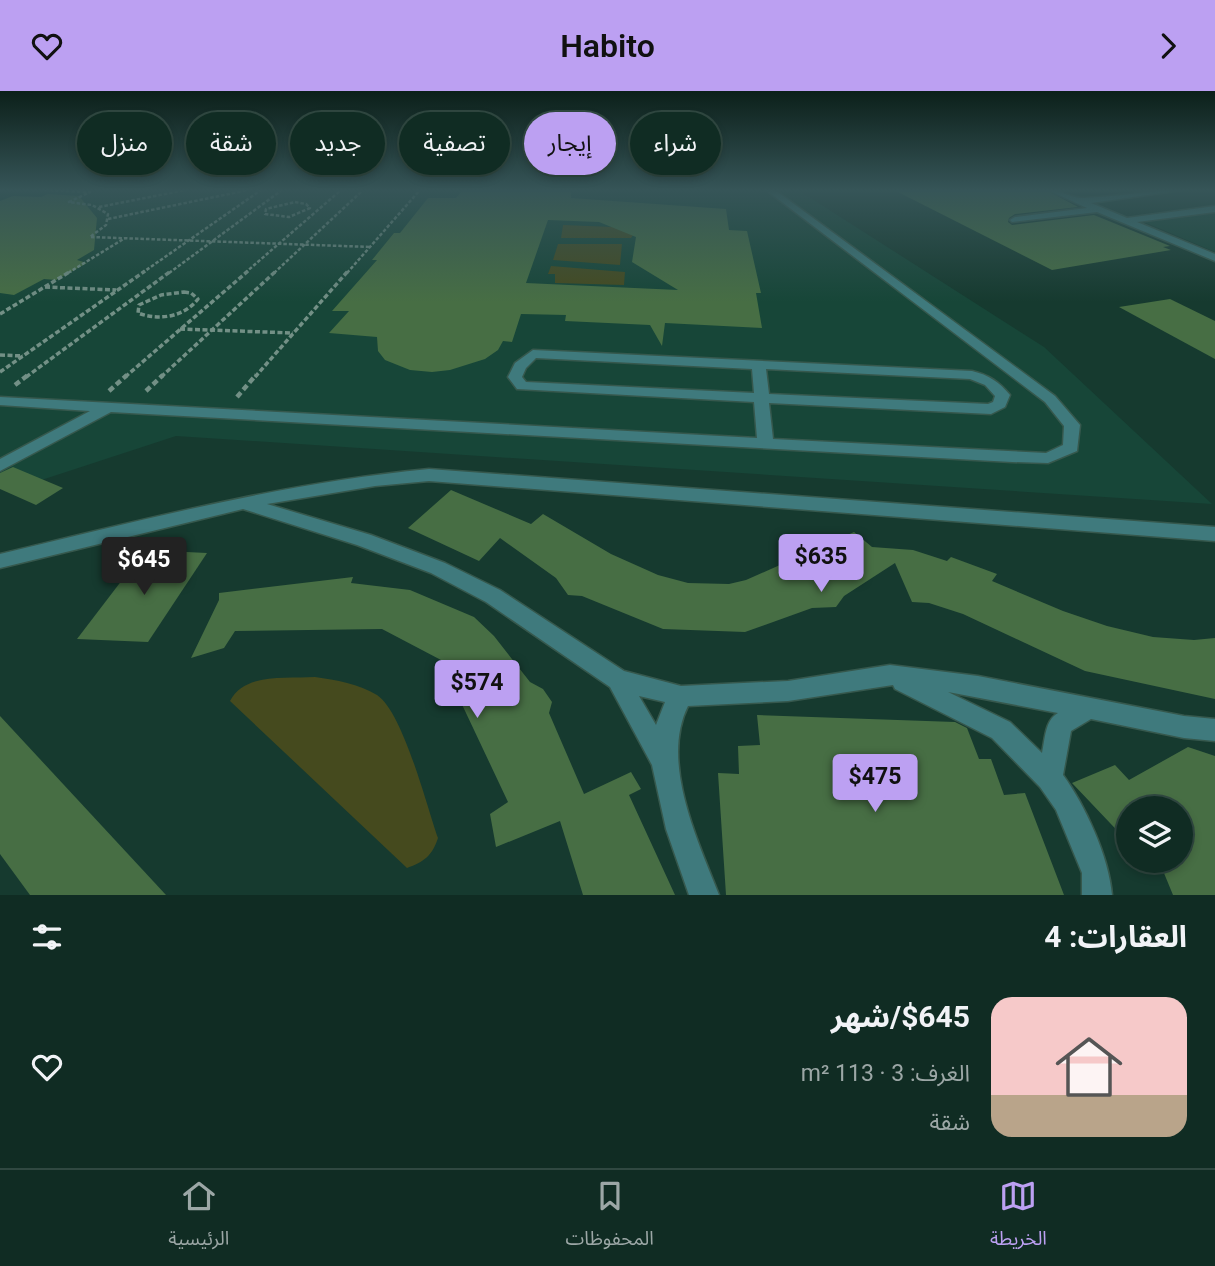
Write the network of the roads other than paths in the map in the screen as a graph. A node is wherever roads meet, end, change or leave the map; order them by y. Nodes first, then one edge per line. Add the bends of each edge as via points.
1 (820, 228) edge
2 (1143, 228) edge
3 (1215, 258) edge
4 (759, 363) junction
5 (762, 398) junction
6 (0, 401) edge
7 (99, 406) junction
8 (765, 443) junction
9 (0, 466) edge
10 (245, 503) junction
11 (1215, 534) edge
12 (0, 561) edge
13 (890, 675) junction
14 (618, 680) junction
15 (681, 696) junction
16 (1090, 708) junction
17 (1215, 730) edge
18 (664, 762) junction
19 (1049, 778) junction
20 (704, 895) edge
21 (1097, 895) edge

1 - 8 street via 1050,399 1072,425 1071,447 1048,458
2 - 3 street
4 - 5 street
4 - 5 street via 972,375 990,382 1003,395 1000,404 991,409
4 - 5 street via 533,353 515,377 522,386
5 - 8 street
6 - 7 street
7 - 8 street
7 - 9 street
10 - 11 street via 363,479 429,475
10 - 12 street
10 - 14 street via 438,568 493,596
13 - 15 street via 788,691
13 - 16 street
13 - 19 street via 1002,730
14 - 15 street
14 - 18 street
15 - 18 street via 669,719
16 - 17 street
16 - 19 street via 1060,724
18 - 20 street via 680,829
19 - 21 street via 1066,801 1096,873

